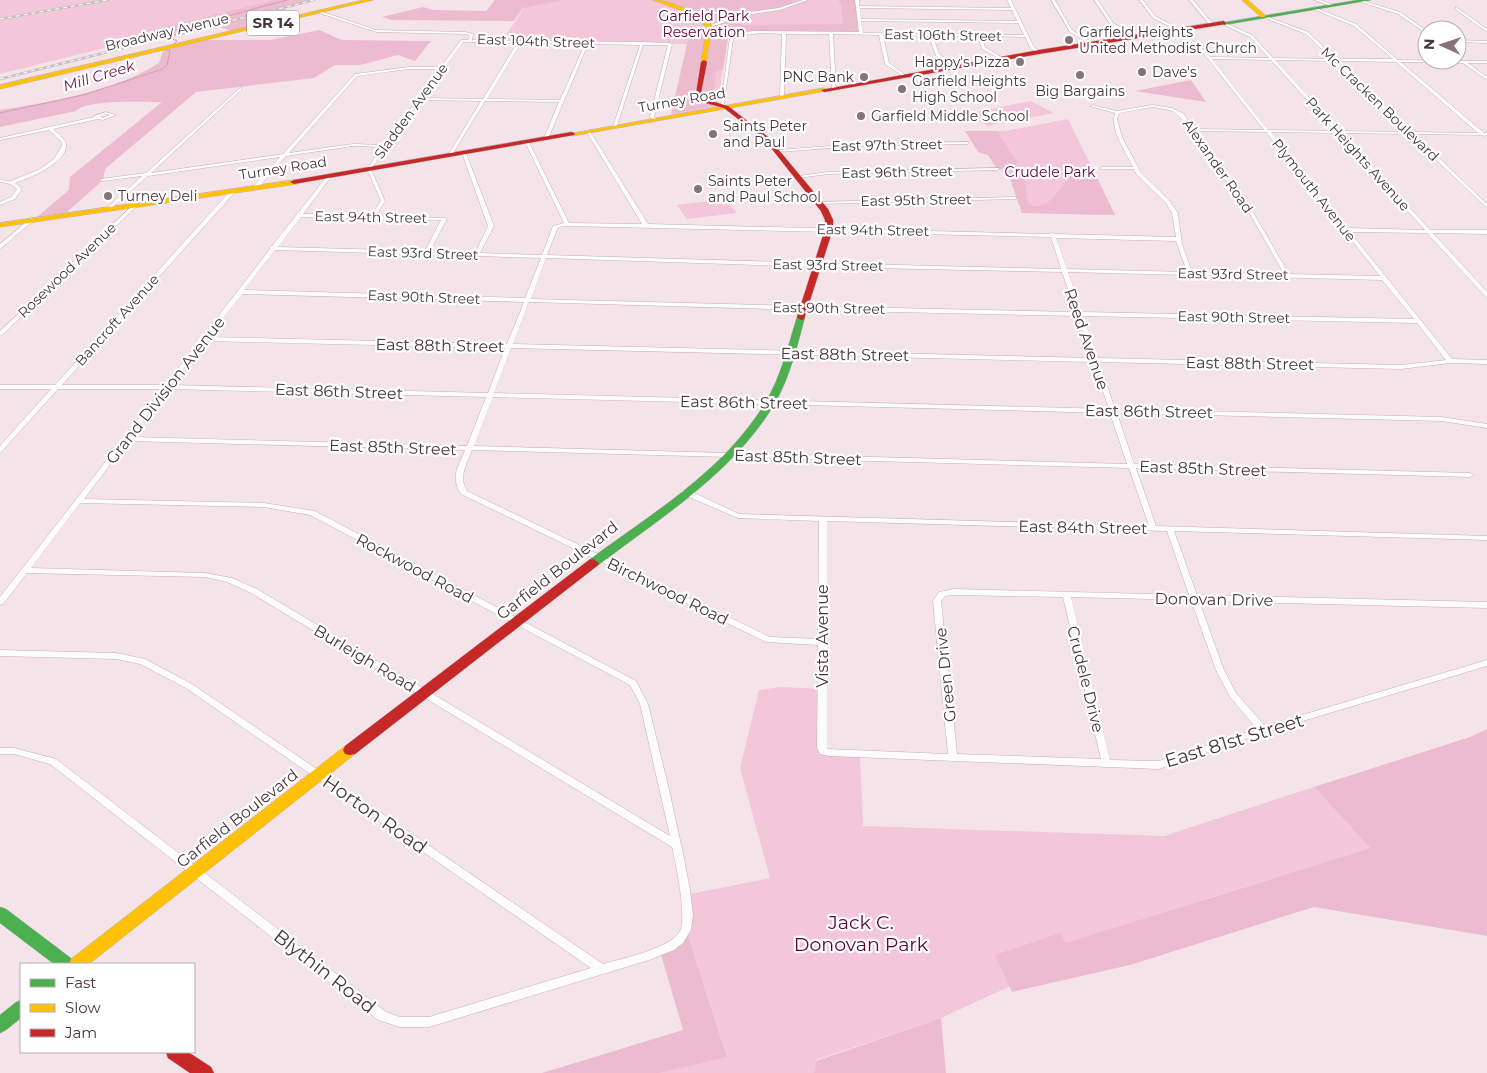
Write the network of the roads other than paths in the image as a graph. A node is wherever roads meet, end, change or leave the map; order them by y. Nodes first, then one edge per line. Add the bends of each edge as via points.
1 (370, 0) edge
2 (656, 0) edge
3 (806, 0) edge
4 (857, 0) edge
5 (1009, 0) edge
6 (1053, 0) edge
7 (1096, 0) edge
8 (1141, 0) edge
9 (1191, 0) edge
10 (1245, 0) edge
11 (1365, 0) edge
12 (1315, 4) edge
13 (858, 7) junction
14 (1456, 8) dead end
15 (1013, 9) junction
16 (320, 12) junction
17 (687, 12) junction
18 (744, 14) junction
19 (1264, 16) junction
20 (860, 20) junction
21 (1019, 22) junction
22 (1216, 23) junction
23 (710, 26) junction
24 (1417, 26) edge
25 (1173, 30) junction
26 (1487, 31) edge
27 (784, 32) junction
28 (832, 33) junction
29 (861, 33) junction
30 (882, 34) junction
31 (931, 35) junction
32 (979, 35) junction
33 (1026, 36) junction
34 (1134, 36) junction
35 (470, 40) junction
36 (520, 41) junction
37 (1467, 41) edge
38 (587, 42) junction
39 (1487, 42) edge
40 (642, 43) junction
41 (1090, 43) junction
42 (1039, 52) junction
43 (1000, 58) junction
44 (1210, 58) junction
45 (1272, 59) junction
46 (1335, 60) junction
47 (1396, 60) junction
48 (1417, 60) edge
49 (1467, 61) edge
50 (1487, 62) edge
51 (1467, 63) edge
52 (956, 66) junction
53 (442, 68) junction
54 (903, 76) junction
55 (1487, 79) edge
56 (0, 87) edge
57 (834, 88) junction
58 (240, 89) dead end
59 (782, 97) junction
60 (420, 98) junction
61 (484, 100) junction
62 (562, 101) junction
63 (702, 101) junction
64 (724, 103) junction
65 (1092, 106) dead end
66 (695, 112) junction
67 (1117, 112) junction
68 (97, 118) dead end
69 (654, 119) junction
70 (615, 126) junction
71 (50, 128) junction
72 (1190, 130) junction
73 (588, 131) junction
74 (1268, 132) junction
75 (1338, 132) junction
76 (1410, 133) junction
77 (1485, 134) edge
78 (546, 138) junction
79 (1487, 138) edge
80 (0, 139) edge
81 (527, 142) junction
82 (967, 143) dead end
83 (386, 146) junction
84 (778, 151) junction
85 (464, 153) junction
86 (285, 155) junction
87 (450, 155) junction
88 (1102, 168) dead end
89 (1136, 168) junction
90 (369, 169) junction
91 (997, 169) dead end
92 (147, 174) junction
93 (329, 177) junction
94 (798, 177) junction
95 (103, 180) dead end
96 (0, 181) edge
97 (12, 183) junction
98 (256, 187) junction
99 (233, 191) junction
100 (1014, 198) dead end
101 (818, 203) junction
102 (0, 204) edge
103 (135, 206) junction
104 (1487, 207) edge
105 (109, 209) junction
106 (299, 216) junction
107 (374, 217) junction
108 (31, 220) junction
109 (567, 224) junction
110 (0, 225) edge
111 (646, 226) junction
112 (829, 229) junction
113 (1346, 230) junction
114 (1429, 232) junction
115 (1487, 232) edge
116 (1052, 234) junction
117 (1178, 238) junction
118 (0, 247) edge
119 (272, 248) junction
120 (427, 253) junction
121 (477, 254) junction
122 (545, 257) junction
123 (818, 265) junction
124 (1064, 270) junction
125 (1190, 273) junction
126 (1287, 276) junction
127 (1384, 278) junction
128 (240, 292) junction
129 (1487, 295) edge
130 (527, 300) junction
131 (804, 308) junction
132 (1080, 314) junction
133 (1418, 321) junction
134 (0, 334) edge
135 (203, 339) junction
136 (509, 346) junction
137 (790, 353) junction
138 (1095, 360) junction
139 (1450, 361) junction
140 (1487, 362) edge
141 (0, 387) edge
142 (56, 387) junction
143 (167, 387) junction
144 (489, 395) junction
145 (771, 402) junction
146 (1112, 410) junction
147 (1487, 426) edge
148 (126, 439) junction
149 (469, 449) junction
150 (0, 450) edge
151 (730, 455) junction
152 (1130, 466) junction
153 (1470, 475) dead end
154 (685, 492) junction
155 (79, 501) junction
156 (823, 520) junction
157 (1153, 528) junction
158 (1170, 529) junction
159 (1487, 538) edge
160 (599, 558) junction
161 (24, 570) junction
162 (942, 594) joint
163 (1066, 595) junction
164 (1194, 599) junction
165 (0, 602) edge
166 (1487, 605) edge
167 (516, 623) junction
168 (821, 642) junction
169 (0, 653) edge
170 (1487, 663) edge
171 (425, 694) junction
172 (1263, 730) junction
173 (0, 751) edge
174 (824, 752) joint
175 (953, 758) junction
176 (1106, 763) junction
177 (318, 775) junction
178 (676, 844) junction
179 (196, 872) junction
180 (0, 914) edge
181 (686, 929) joint
182 (65, 963) edge
183 (79, 963) edge
184 (600, 968) junction
185 (20, 1009) edge
186 (0, 1025) edge
187 (175, 1053) edge
188 (205, 1073) edge

1 - 16 main road, Broadway Avenue / SR 14
2 - 17 main road
3 - 18 street via 780,9
4 - 13 street
5 - 15 street
6 - 41 street via 1071,31
7 - 34 street via 1112,24
8 - 25 street, Plymouth Avenue via 1154,17
9 - 22 street, Park Heights Avenue
10 - 19 main road
11 - 12 main road, Turney Road
11 - 24 street via 1399,13
12 - 19 main road, Turney Road
12 - 47 street via 1348,20
13 - 15 street
13 - 20 street
14 - 26 street
15 - 21 street
16 - 35 street, East 104th Street via 376,31 466,33 472,36
16 - 56 main road, Broadway Avenue / SR 14
17 - 18 street
17 - 23 main road
18 - 23 street
19 - 22 main road, Turney Road
19 - 46 street, Mc Cracken Boulevard via 1300,29
20 - 21 street
20 - 29 street
21 - 33 street
22 - 25 main road, Turney Road
22 - 45 street, Park Heights Avenue via 1251,36
23 - 63 main road
25 - 34 main road, Turney Road
25 - 44 street, Plymouth Avenue via 1198,44
27 - 28 street, East 106th Street
27 - 59 street
27 - 64 street, East 106th Street via 753,32 731,38
28 - 29 street, East 106th Street
28 - 57 street
29 - 30 street, East 106th Street
30 - 31 street, East 106th Street
30 - 54 street via 887,64
31 - 32 street, East 106th Street
31 - 52 street via 938,55
32 - 33 street, East 106th Street
32 - 43 street via 983,48
33 - 42 street via 1032,48
34 - 41 main road, Turney Road
35 - 36 street, East 104th Street
35 - 53 street, Sladden Avenue via 460,42
36 - 38 street, East 104th Street
36 - 61 street
37 - 39 street
38 - 40 street, East 104th Street
38 - 62 street
40 - 69 street, East 104th Street via 670,44
40 - 70 street
41 - 42 main road, Turney Road
42 - 43 main road, Turney Road
43 - 52 main road, Turney Road
44 - 45 street
44 - 74 street, Plymouth Avenue
45 - 46 street
45 - 75 street, Park Heights Avenue
46 - 47 street
46 - 76 street, Mc Cracken Boulevard
47 - 48 street
47 - 77 street
49 - 50 street
51 - 55 street
52 - 54 main road, Turney Road
53 - 60 street, Sladden Avenue
53 - 86 street via 409,68 356,75
54 - 57 main road, Turney Road
57 - 59 main road, Turney Road
58 - 92 street, Rosewood Avenue
59 - 64 main road, Turney Road
60 - 61 street
60 - 83 street, Sladden Avenue
61 - 62 street
61 - 87 street
62 - 78 street
63 - 64 main road
63 - 66 main road
64 - 66 main road, Turney Road
64 - 84 main road
65 - 67 street
66 - 69 main road, Turney Road
67 - 72 street, Alexander Road via 1142,106 1165,107 1182,114
67 - 89 street via 1115,119 1120,137
68 - 71 street
69 - 70 main road, Turney Road
70 - 73 main road, Turney Road
71 - 80 street
71 - 97 street via 63,141 60,154 42,169
72 - 74 street
72 - 126 street, Alexander Road via 1244,200
73 - 78 main road, Turney Road
73 - 111 street
74 - 75 street
74 - 113 street, Plymouth Avenue
75 - 76 street
75 - 114 street, Park Heights Avenue
76 - 77 street
76 - 104 street, Mc Cracken Boulevard
77 - 79 street
78 - 81 main road, Turney Road
81 - 85 main road, Turney Road
81 - 109 street
82 - 84 street, East 97th Street via 856,145
83 - 86 street via 353,145
83 - 90 street, Sladden Avenue
84 - 94 main road
85 - 87 main road, Turney Road
85 - 121 street via 492,226
86 - 92 street
86 - 98 street
87 - 90 main road, Turney Road
88 - 89 street
89 - 117 street via 1147,184 1174,209
90 - 93 main road, Turney Road
90 - 107 street, Sladden Avenue via 383,201
91 - 94 street, East 96th Street via 828,173
92 - 95 street
92 - 105 street, Rosewood Avenue
93 - 98 main road, Turney Road
93 - 106 street, Grand Division Avenue
94 - 101 main road
96 - 97 street
97 - 102 street via 20,189 18,194
98 - 99 main road, Turney Road
99 - 103 main road, Turney Road
99 - 142 street, Bancroft Avenue
100 - 101 street, East 95th Street
101 - 112 main road via 829,220
103 - 105 main road, Turney Road
103 - 134 street, Rosewood Avenue
105 - 108 main road, Turney Road
106 - 107 street, East 94th Street
106 - 119 street, Grand Division Avenue
107 - 120 street, East 94th Street via 444,219
108 - 110 main road, Turney Road
108 - 118 street
109 - 111 street, East 94th Street
109 - 122 street, Birchwood Road via 556,226
111 - 112 street, East 94th Street
112 - 116 street, East 94th Street
112 - 123 main road, Garfield Boulevard
113 - 114 street
113 - 127 street, Plymouth Avenue
114 - 115 street
114 - 129 street, Park Heights Avenue
116 - 117 street, East 94th Street
116 - 124 street, Reed Avenue
117 - 125 street
119 - 120 street, East 93rd Street
119 - 128 street, Grand Division Avenue
120 - 121 street, East 93rd Street
121 - 122 street, East 93rd Street
122 - 123 street, East 93rd Street
122 - 130 street, Birchwood Road
123 - 124 street, East 93rd Street
123 - 131 main road, Garfield Boulevard
124 - 125 street, East 93rd Street
124 - 132 street, Reed Avenue
125 - 126 street, East 93rd Street
126 - 127 street, East 93rd Street
127 - 133 street, Plymouth Avenue
128 - 130 street, East 90th Street
128 - 135 street, Grand Division Avenue
130 - 131 street, East 90th Street
130 - 136 street, Birchwood Road
131 - 132 street, East 90th Street
131 - 137 main road, Garfield Boulevard
132 - 133 street, East 90th Street
132 - 138 street, Reed Avenue
133 - 139 street, Plymouth Avenue
135 - 136 street, East 88th Street
135 - 143 street, Grand Division Avenue
136 - 137 street, East 88th Street
136 - 144 street, Birchwood Road
137 - 138 street, East 88th Street
137 - 145 main road, Garfield Boulevard
138 - 139 street, East 88th Street via 1401,367
138 - 146 street, Reed Avenue
139 - 140 street, East 88th Street
141 - 142 street, East 86th Street
142 - 143 street, East 86th Street
142 - 150 street, Bancroft Avenue
143 - 144 street, East 86th Street
143 - 148 street, Grand Division Avenue
144 - 145 street, East 86th Street
144 - 149 street, Birchwood Road
145 - 146 street, East 86th Street
145 - 151 main road, Garfield Boulevard via 750,434
146 - 147 street, East 86th Street via 1442,419
146 - 152 street, Reed Avenue
148 - 149 street, East 85th Street
148 - 155 street, Grand Division Avenue
149 - 151 street, East 85th Street
149 - 160 street, Birchwood Road via 459,475 459,484 464,492
151 - 152 street, East 85th Street
151 - 154 main road, Garfield Boulevard
152 - 153 street, East 85th Street
152 - 157 street, Reed Avenue
154 - 156 street, East 84th Street via 738,516
154 - 160 main road, Garfield Boulevard
155 - 161 street, Grand Division Avenue
155 - 167 street, Rockwood Road via 264,505 312,513
156 - 157 street, East 84th Street
156 - 168 street, Vista Avenue
157 - 158 street, East 84th Street
158 - 159 street, East 84th Street
158 - 164 street
160 - 167 main road, Garfield Boulevard
160 - 168 street, Birchwood Road via 769,640
161 - 165 street, Grand Division Avenue
161 - 171 street, Burleigh Road via 205,575 229,580 254,591
162 - 163 street, Donovan Drive
162 - 175 street, Green Drive via 937,602
163 - 164 street, Donovan Drive
163 - 176 street, Crudele Drive
164 - 166 street, Donovan Drive
164 - 172 street via 1220,670 1233,695
167 - 171 main road, Garfield Boulevard
167 - 178 street, Rockwood Road via 633,683 644,704
168 - 174 street, Vista Avenue
169 - 177 street, Horton Road via 116,656 142,661 189,686
170 - 172 street, East 81st Street
171 - 177 main road, Garfield Boulevard
171 - 178 street, Burleigh Road
172 - 176 street, East 81st Street via 1160,764
173 - 179 street, Blythin Road via 14,751 53,762
174 - 175 street, East 81st Street
175 - 176 street, East 81st Street
177 - 179 main road, Garfield Boulevard
177 - 184 street, Horton Road
178 - 181 street, Rockwood Road via 688,909
179 - 183 main road, Garfield Boulevard
179 - 184 street, Blythin Road via 382,1016 400,1022 429,1022
180 - 182 main road
181 - 184 street, Blythin Road via 676,944
185 - 186 main road
187 - 188 main road

